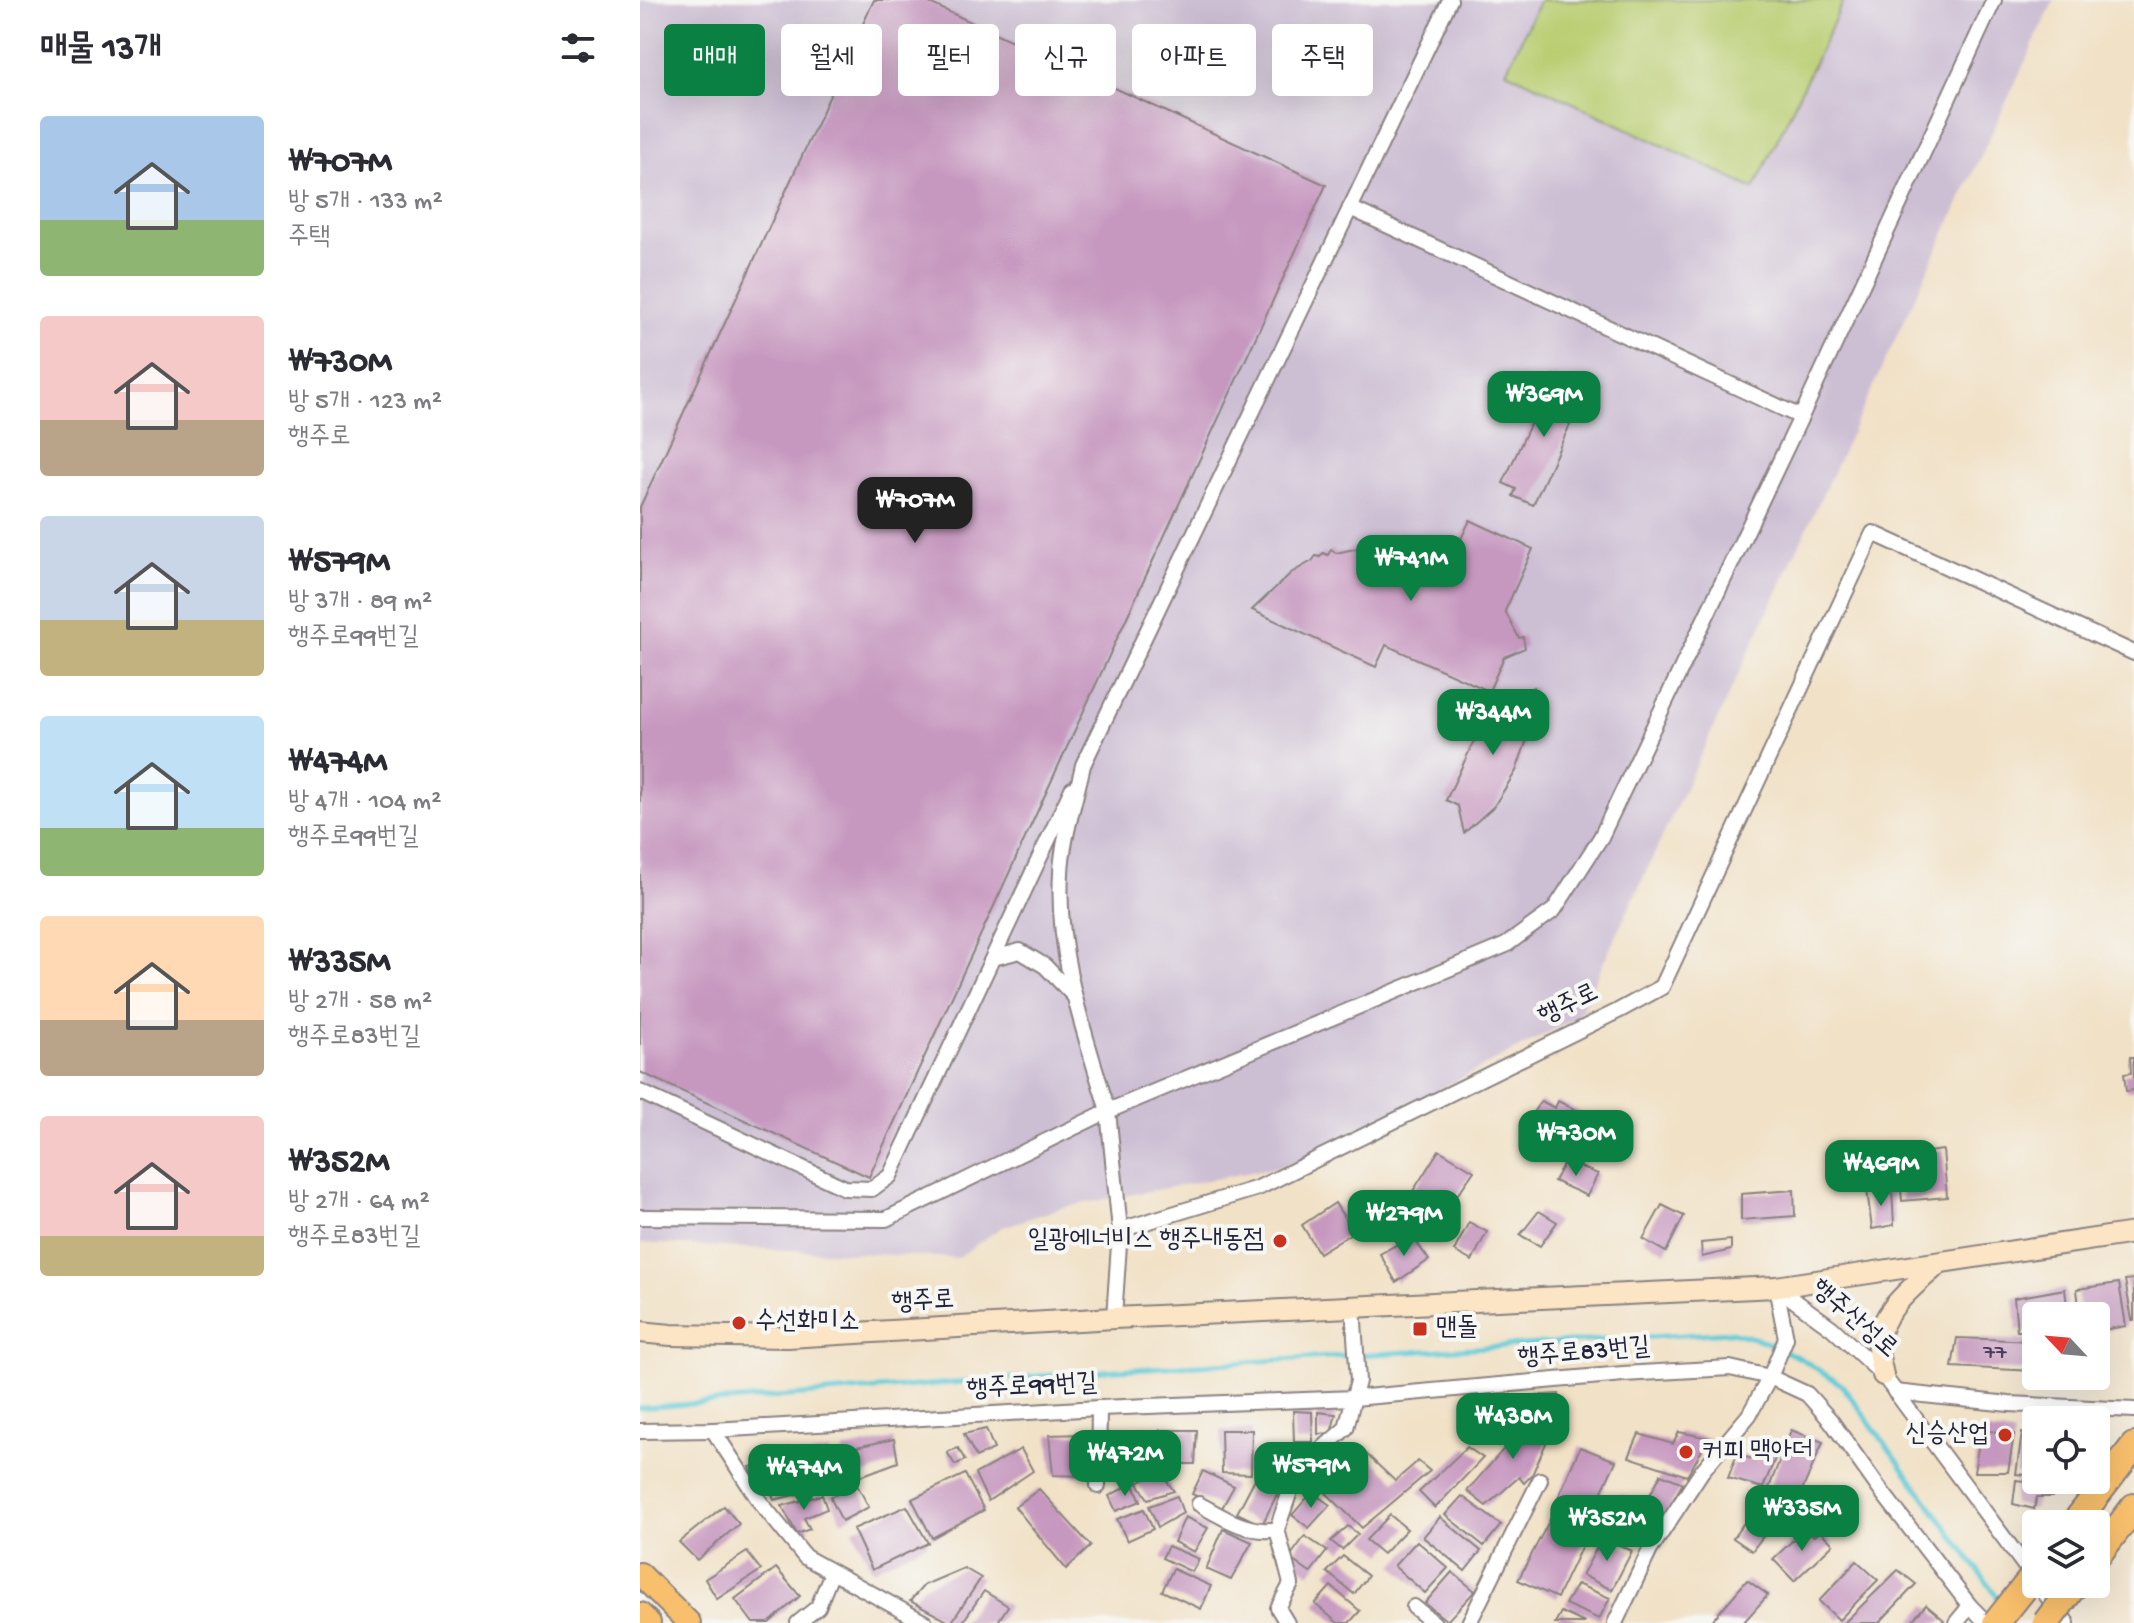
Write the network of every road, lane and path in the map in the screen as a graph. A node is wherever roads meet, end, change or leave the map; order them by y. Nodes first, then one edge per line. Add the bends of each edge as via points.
1 (1450, 0) edge
2 (1994, 0) edge
3 (1350, 208) junction
4 (1801, 417) junction
5 (2134, 653) edge
6 (1083, 765) junction
7 (993, 958) junction
8 (1073, 995) junction
9 (640, 1092) edge
10 (1108, 1111) junction
11 (640, 1217) edge
12 (1120, 1230) junction
13 (2134, 1233) edge
14 (1939, 1263) junction
15 (1776, 1287) junction
16 (1353, 1307) junction
17 (1114, 1318) junction
18 (640, 1332) edge
19 (1883, 1375) junction
20 (1770, 1377) junction
21 (1895, 1392) junction
22 (1354, 1398) junction
23 (1099, 1408) junction
24 (2134, 1410) edge
25 (713, 1430) junction
26 (640, 1431) edge
27 (2134, 1446) edge
28 (1540, 1480) dead end
29 (1098, 1486) dead end
30 (1199, 1504) dead end
31 (2134, 1507) edge
32 (2085, 1510) edge
33 (1277, 1529) junction
34 (2110, 1539) edge
35 (2022, 1562) edge
36 (832, 1572) junction
37 (640, 1574) edge
38 (2022, 1590) edge
39 (2049, 1598) edge
40 (2065, 1598) edge
41 (1970, 1606) junction
42 (1414, 1607) dead end
43 (640, 1614) edge
44 (649, 1623) edge
45 (689, 1623) edge
46 (798, 1623) edge
47 (925, 1623) edge
48 (1287, 1623) edge
49 (1434, 1623) edge
50 (1469, 1623) edge
51 (1615, 1623) edge
52 (1956, 1623) edge
53 (1987, 1623) edge
54 (1996, 1623) edge
55 (2046, 1623) edge
56 (2067, 1623) edge

1 - 3 street
2 - 4 street
3 - 4 street
3 - 6 street
4 - 10 street via 1601,837 1554,910 1506,945
5 - 12 street, 행주로 via 1873,533 1662,987 1258,1188
6 - 7 street
6 - 8 street via 1060,872
7 - 8 street via 1020,951 1045,966
7 - 9 street via 890,1176 872,1189 845,1188
8 - 10 street
10 - 11 street via 886,1219
10 - 12 street
12 - 17 street
13 - 14 main road, 행주로
14 - 15 main road, 행주로
14 - 19 main road via 1901,1299 1881,1329 1877,1345
15 - 16 main road, 행주로
15 - 19 street, 행주산성로
15 - 20 street via 1786,1338
16 - 17 main road, 행주로
16 - 22 street via 1358,1381
17 - 18 main road, 행주로 via 788,1337
19 - 21 street, 행주산성로
20 - 22 street, 행주로83번길 via 1730,1368
20 - 41 street, 행주로83번길 via 1807,1394 1831,1421
20 - 51 street via 1749,1415 1702,1471 1650,1550
21 - 24 street, 행주산성로
21 - 35 street, 행주산성로
22 - 23 street, 행주로99번길
22 - 33 street via 1346,1428 1297,1471
23 - 25 street, 행주로99번길
23 - 29 street
25 - 26 street, 행주로99번길
25 - 36 street via 760,1502 805,1557
27 - 32 highway
28 - 50 street
30 - 33 street via 1262,1533
31 - 34 highway
33 - 48 street via 1291,1584 1278,1608
36 - 46 street via 818,1607
36 - 47 street
37 - 45 main road
38 - 54 highway, bridge
39 - 56 street, 행주산성로
40 - 55 highway, bridge
41 - 52 street
41 - 53 street, 행주로83번길
42 - 49 street
43 - 44 main road

